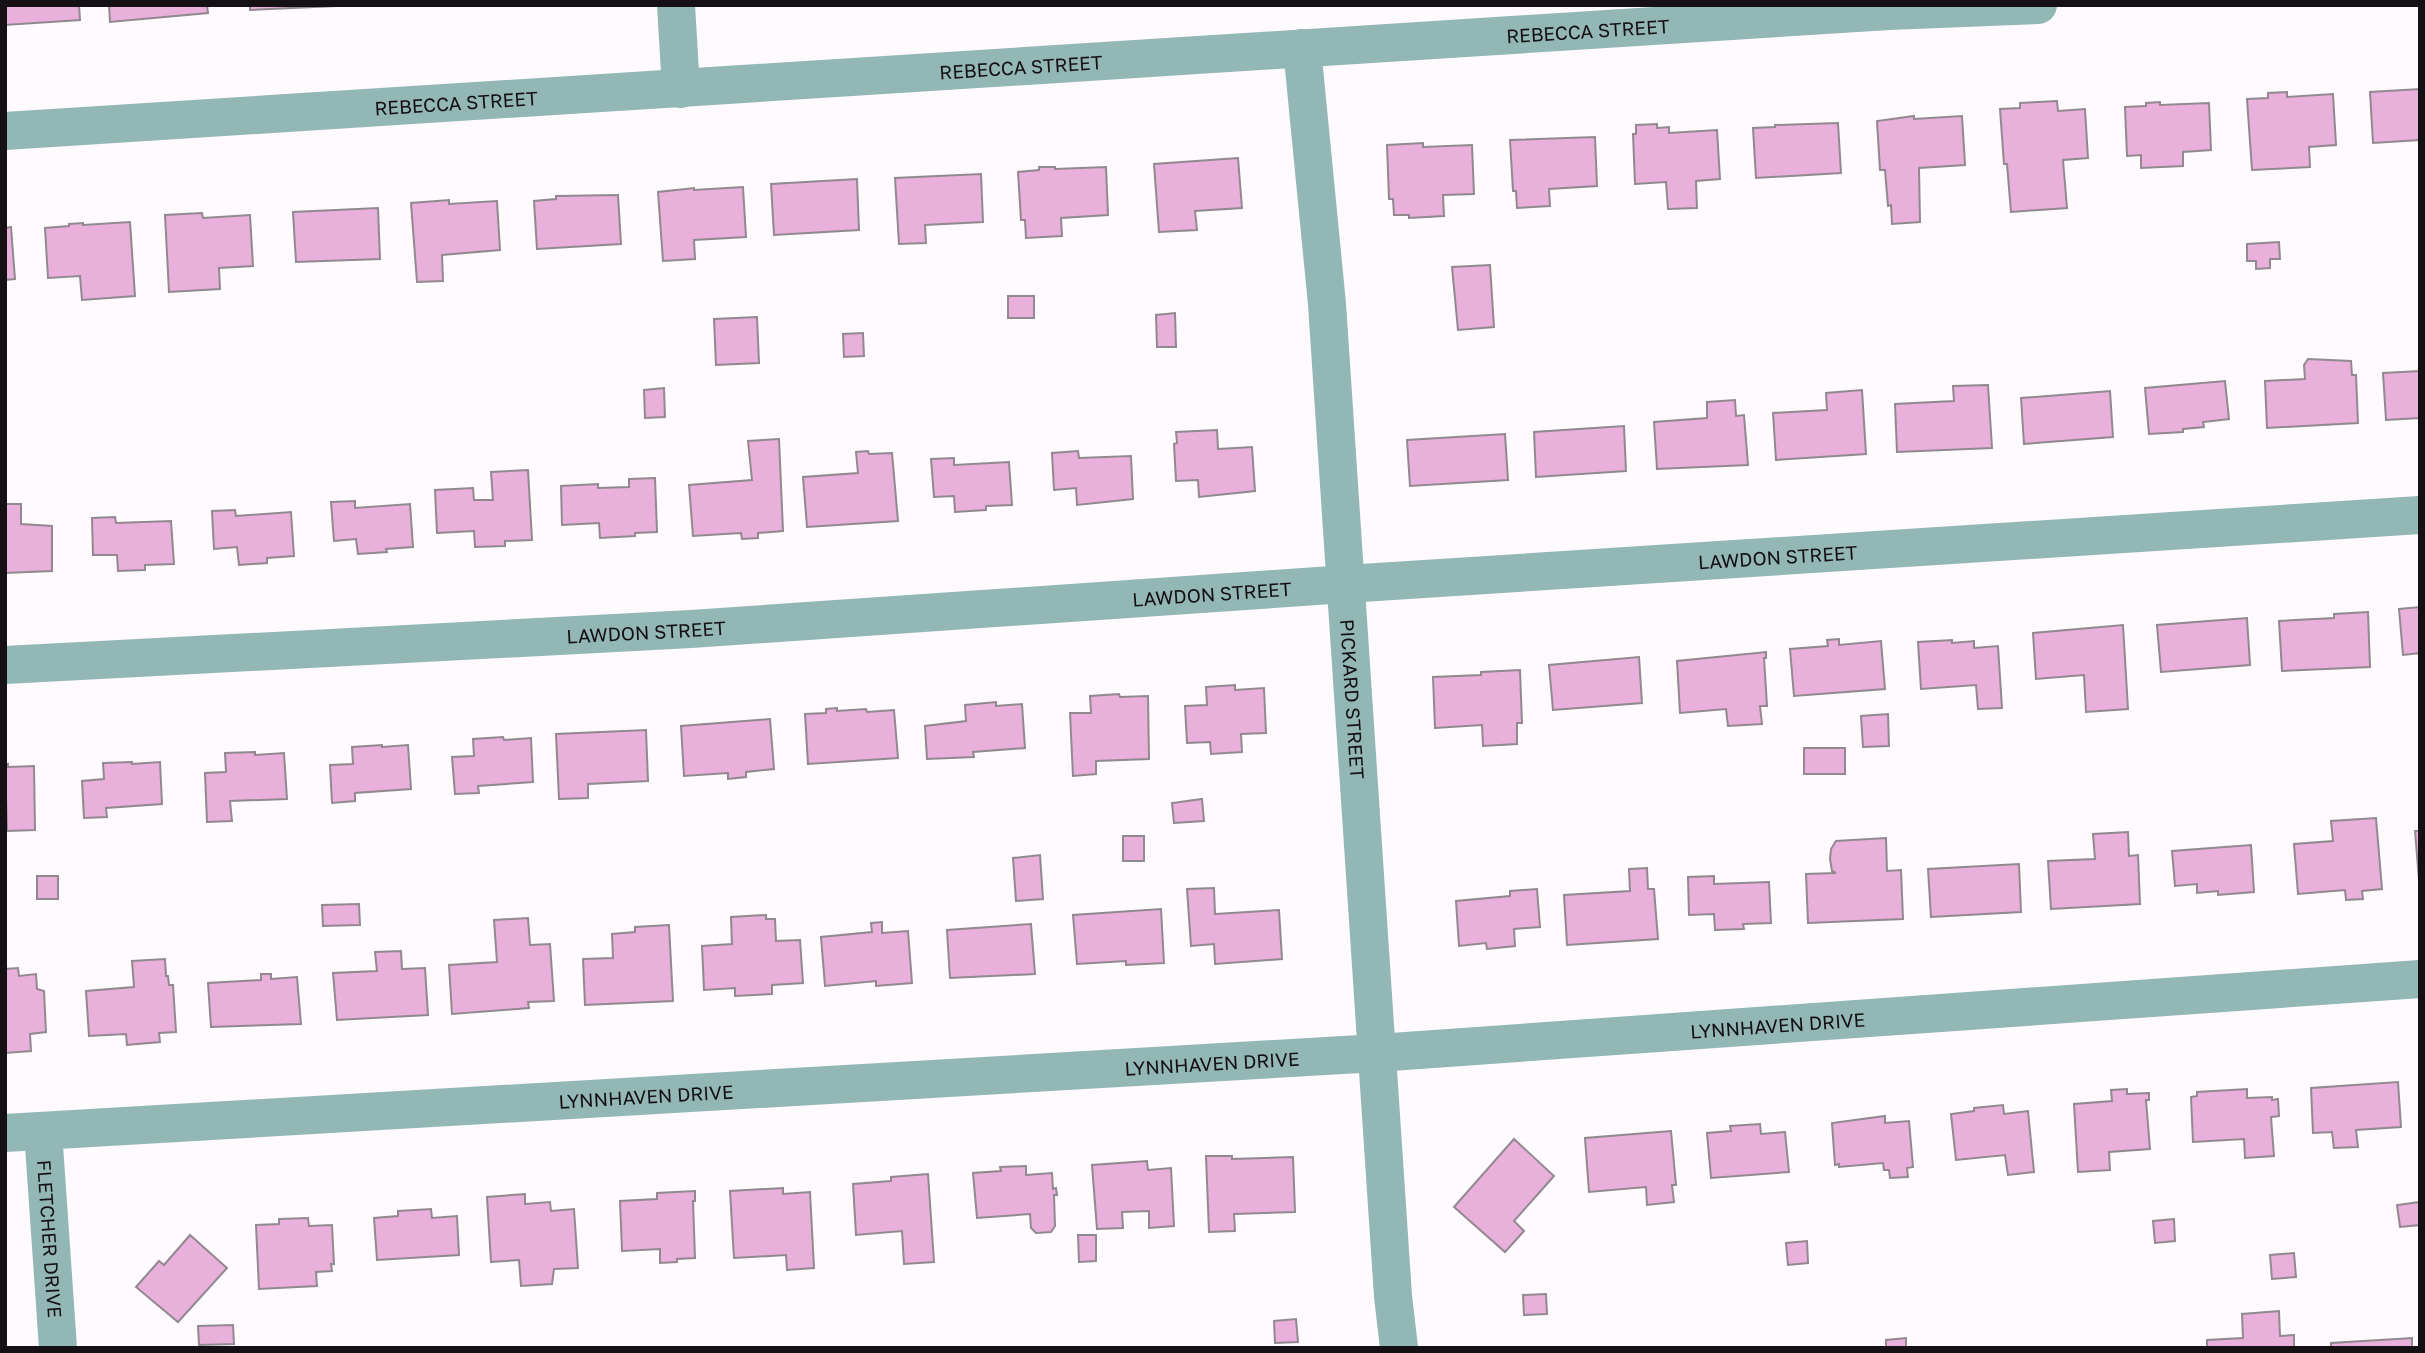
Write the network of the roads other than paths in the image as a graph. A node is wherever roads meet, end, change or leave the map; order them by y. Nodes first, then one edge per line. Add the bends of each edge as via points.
1 (676, 5) edge
2 (2038, 5) edge
3 (1889, 8) edge
4 (1302, 48) junction
5 (681, 89) junction
6 (5, 131) edge
7 (2420, 515) edge
8 (1346, 583) junction
9 (5, 665) edge
10 (2420, 979) edge
11 (1377, 1053) junction
12 (43, 1131) junction
13 (5, 1133) edge
14 (58, 1348) edge
15 (1399, 1348) edge

1 - 5 street
2 - 3 street, REBECCA STREET
3 - 4 street, REBECCA STREET
4 - 5 street, REBECCA STREET
4 - 8 street, PICKARD STREET via 1327,304
5 - 6 street, REBECCA STREET
7 - 8 street, LAWDON STREET
8 - 9 street, LAWDON STREET via 691,629
8 - 11 street, PICKARD STREET
10 - 11 street, LYNNHAVEN DRIVE
11 - 12 street, LYNNHAVEN DRIVE
11 - 15 street, PICKARD STREET
12 - 13 street, LYNNHAVEN DRIVE
12 - 14 street, FLETCHER DRIVE

